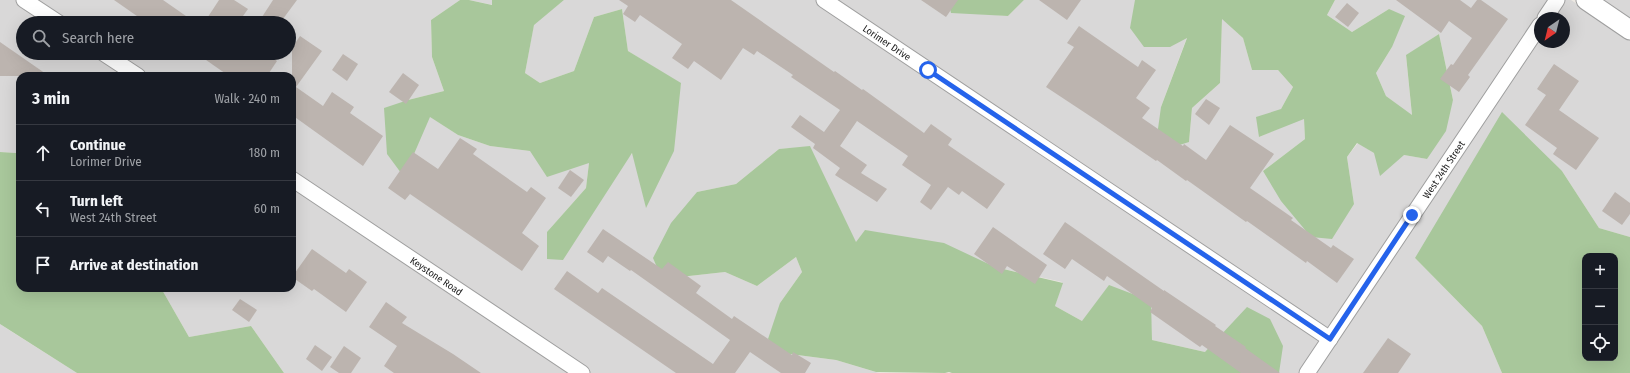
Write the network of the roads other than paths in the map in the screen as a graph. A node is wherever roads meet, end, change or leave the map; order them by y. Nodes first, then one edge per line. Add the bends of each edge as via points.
1 (24, 0) edge
2 (824, 0) edge
3 (1557, 0) edge
4 (1586, 0) edge
5 (1549, 12) edge
6 (48, 16) edge
7 (1630, 30) edge
8 (1534, 34) edge
9 (114, 60) edge
10 (132, 72) edge
11 (296, 182) edge
12 (1330, 339) junction
13 (582, 373) edge
14 (1307, 373) edge

1 - 6 street
2 - 12 street, Lorimer Drive
3 - 5 street
4 - 7 street
8 - 12 street, West 24th Street
9 - 10 street
11 - 13 street, Keystone Road
12 - 14 street, West 24th Street

